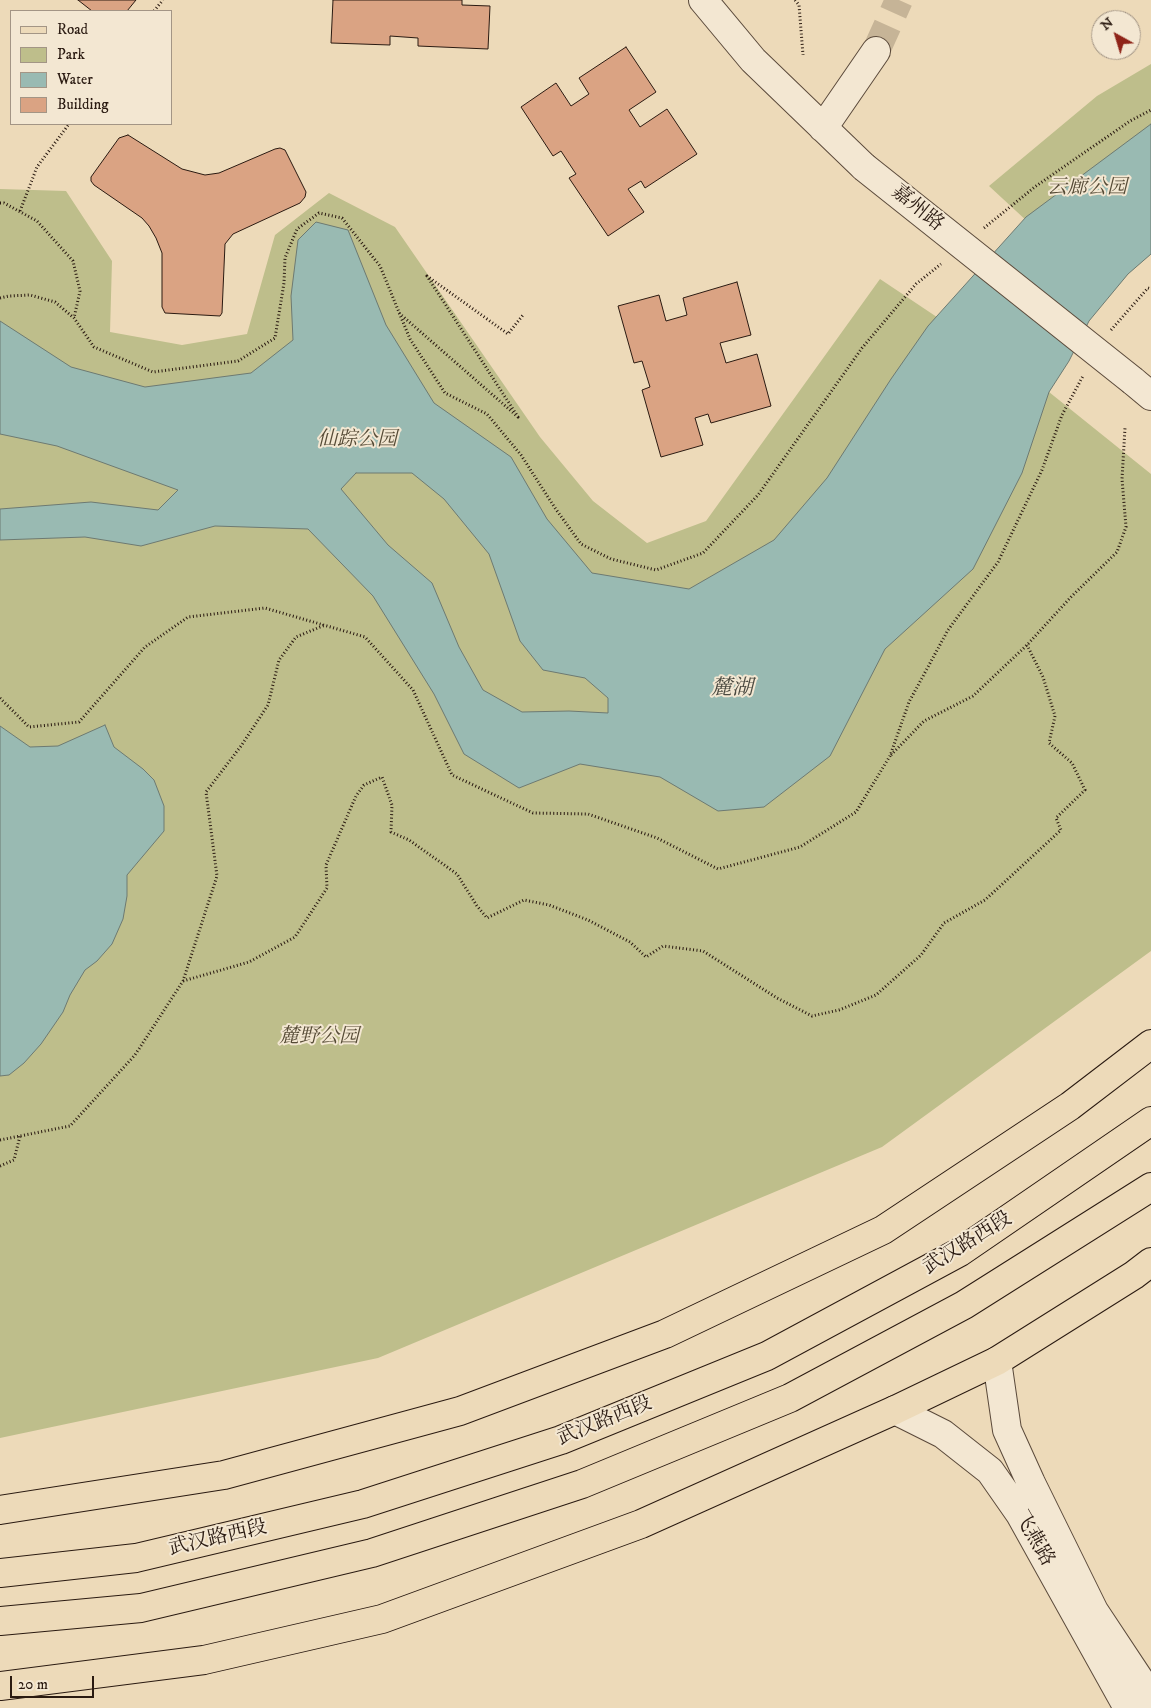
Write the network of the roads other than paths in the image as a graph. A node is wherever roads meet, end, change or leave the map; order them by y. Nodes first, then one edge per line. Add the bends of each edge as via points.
1 (703, 0) edge
2 (876, 51) tunnel mouth
3 (823, 128) junction
4 (1142, 388) edge
5 (1151, 1044) edge
6 (1151, 1121) edge
7 (1151, 1188) edge
8 (1151, 1262) edge
9 (997, 1361) junction
10 (895, 1410) junction
11 (0, 1510) edge
12 (0, 1573) edge
13 (0, 1621) edge
14 (0, 1686) edge
15 (1151, 1697) edge
16 (1128, 1708) edge

1 - 3 street, 嘉州路 via 753,60
2 - 3 street
3 - 4 street, 嘉州路, bridge via 864,167
5 - 11 main road via 1070,1106 884,1230 665,1334 460,1411 234,1473
6 - 12 main road, 武汉路西段 via 960,1252 767,1356 561,1440 363,1504 155,1554
7 - 13 main road via 964,1305 790,1398 582,1484 372,1553 141,1608
8 - 9 main road
9 - 10 main road
9 - 15 street, 飞燕路 via 1007,1430 1031,1483 1094,1611
10 - 14 main road via 641,1524 382,1619 204,1660
10 - 16 street, 飞燕路 via 943,1434 990,1471 1020,1514

